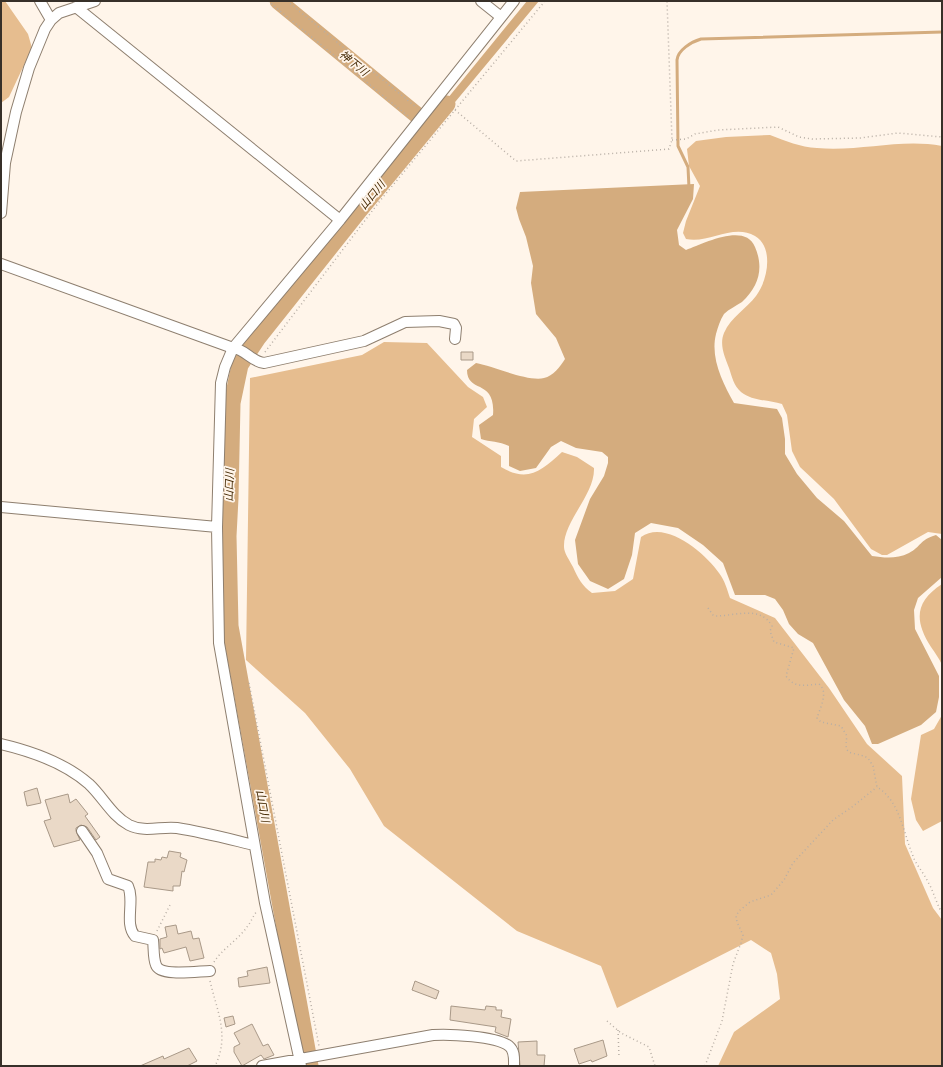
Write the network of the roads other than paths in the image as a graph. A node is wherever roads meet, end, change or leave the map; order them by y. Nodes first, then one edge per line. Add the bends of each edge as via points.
1 (40, 1) edge
2 (95, 1) edge
3 (481, 1) edge
4 (514, 1) edge
5 (76, 7) junction
6 (501, 17) junction
7 (51, 20) junction
8 (1, 213) edge
9 (340, 220) junction
10 (1, 264) edge
11 (454, 339) dead end
12 (236, 349) junction
13 (1, 507) edge
14 (217, 527) junction
15 (1, 744) edge
16 (82, 831) dead end
17 (254, 845) junction
18 (210, 970) road end
19 (301, 1061) edge
20 (262, 1066) edge
21 (514, 1066) edge

1 - 7 street
2 - 5 street
3 - 6 street
4 - 6 street
5 - 7 street via 59,13
5 - 9 street
6 - 9 street
7 - 8 street via 29,68 16,112 5,163
9 - 12 street
10 - 12 street
11 - 12 street via 454,324 416,321 405,322 384,334 364,341 257,361
12 - 14 street via 225,367 221,391
13 - 14 street
14 - 17 street via 219,644
15 - 17 street via 44,758 78,776 89,784 114,814 130,826 140,829 176,828
16 - 18 street via 97,853 108,879 128,886 131,892 132,933 153,940 156,965 162,972
17 - 19 street
19 - 20 street
19 - 21 street via 449,1034 501,1042 510,1046 514,1054

